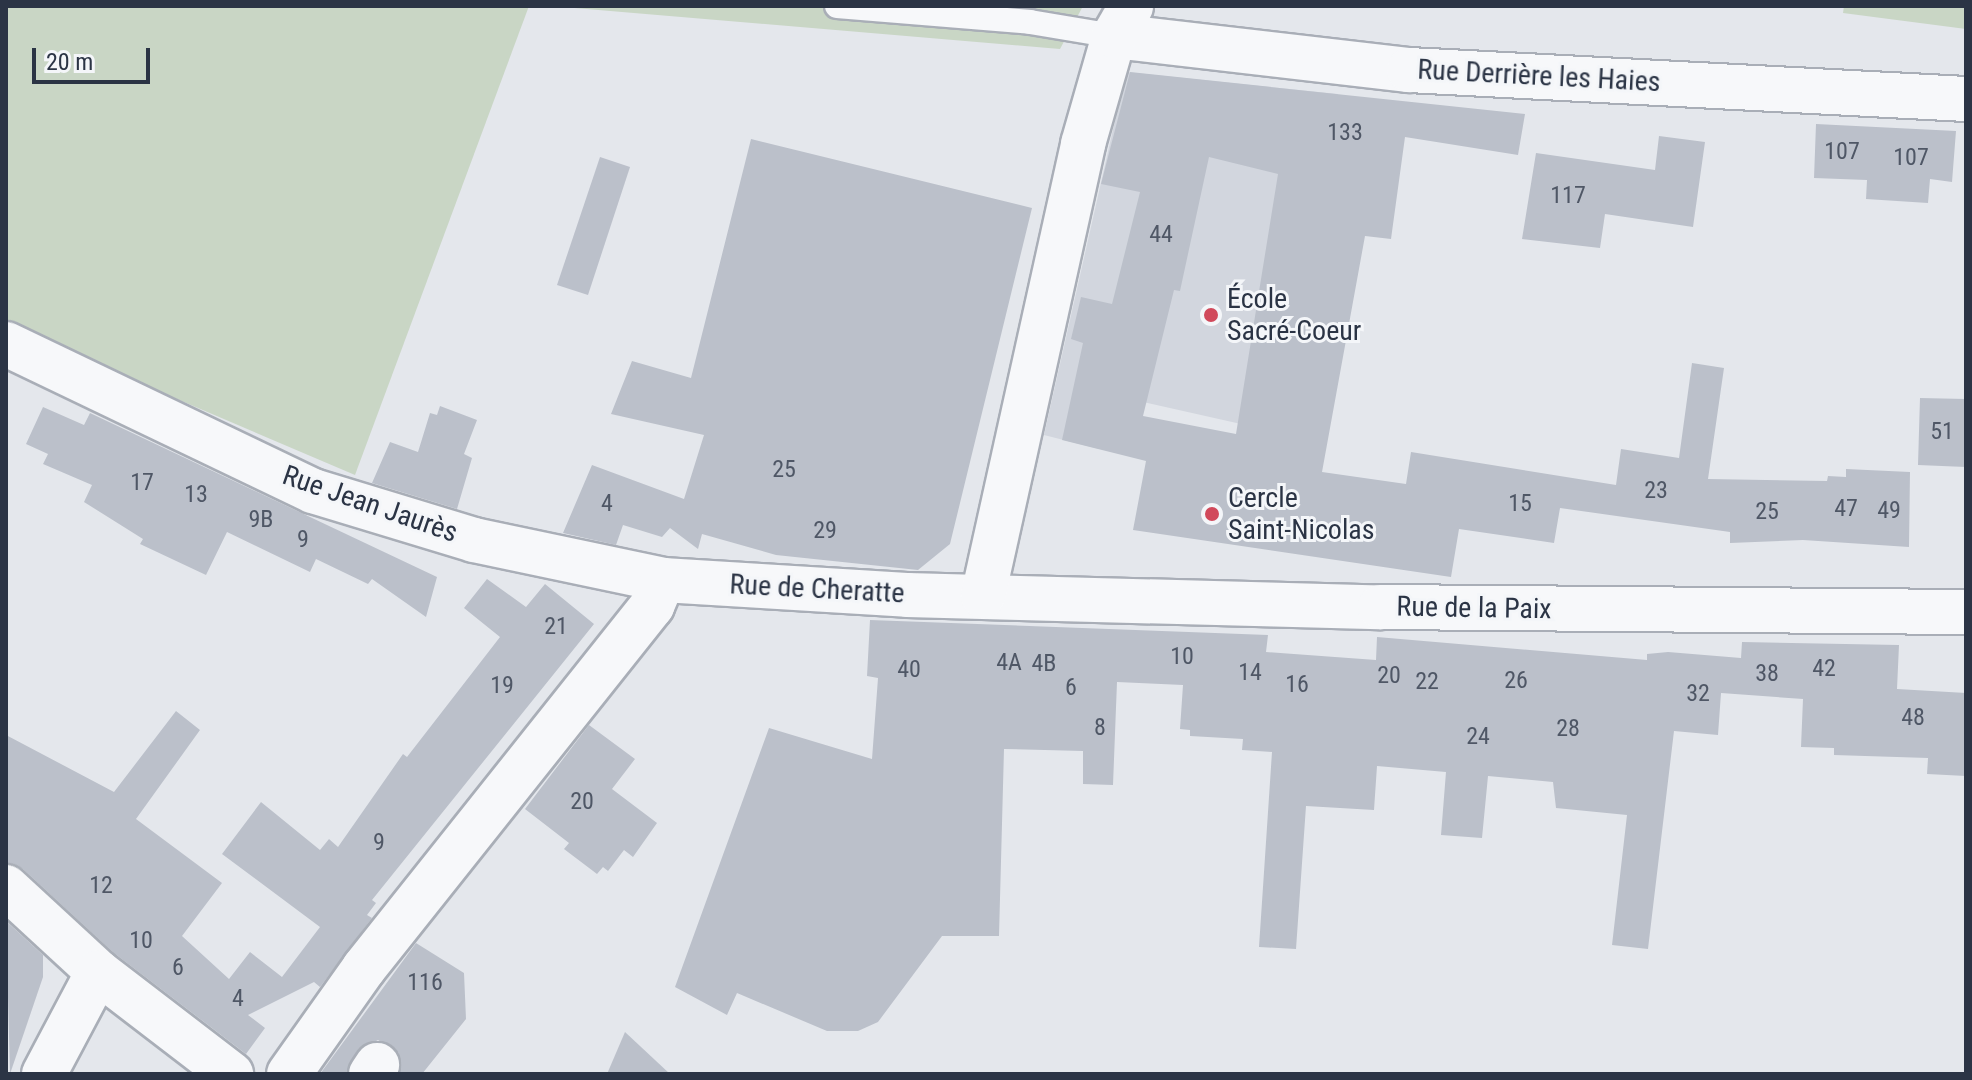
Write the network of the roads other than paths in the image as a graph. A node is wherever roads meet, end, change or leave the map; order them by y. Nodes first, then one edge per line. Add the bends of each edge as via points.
1 (837, 6) edge
2 (1122, 21) edge
3 (1966, 99) edge
4 (6, 344) edge
5 (663, 580) junction
6 (983, 596) junction
7 (1966, 612) edge
8 (6, 887) edge
9 (98, 972) junction
10 (44, 1074) edge
11 (231, 1074) edge
12 (289, 1074) edge

1 - 2 lane via 1030,22
2 - 3 street, Rue Derrière les Haies via 1409,70
2 - 6 street via 1083,144
4 - 5 street, Rue Jean Jaurès via 313,491 474,540
5 - 6 street, Rue de Cheratte
5 - 12 street via 652,606 364,968
6 - 7 street, Rue de la Paix via 1380,607
8 - 9 street
9 - 10 street
9 - 11 street

